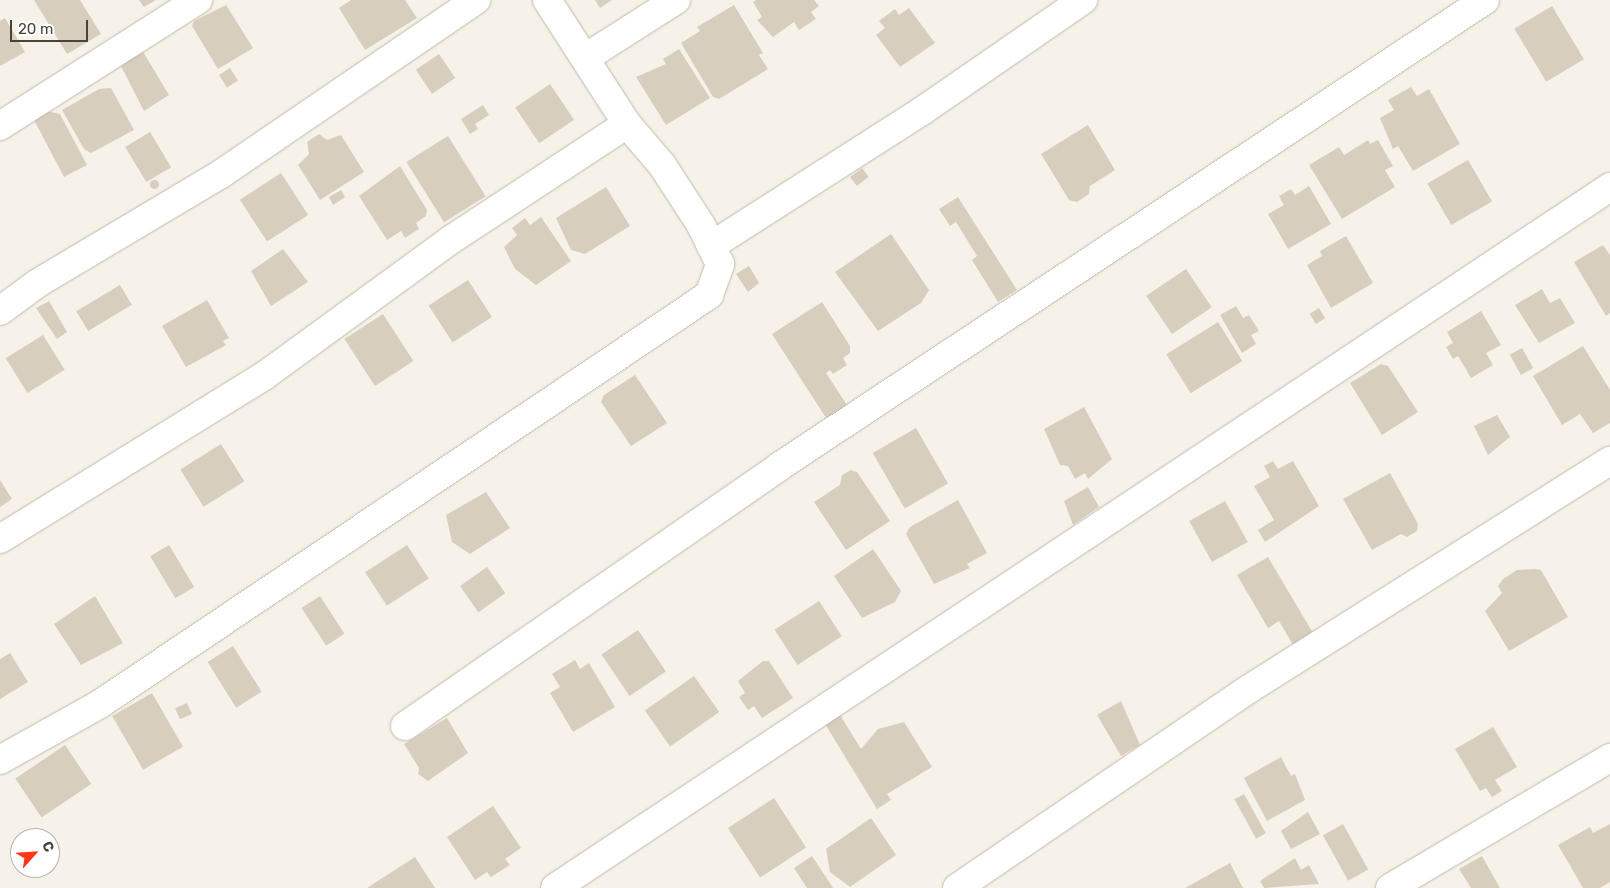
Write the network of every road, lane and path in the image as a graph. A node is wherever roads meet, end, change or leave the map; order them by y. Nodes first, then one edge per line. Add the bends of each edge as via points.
1 (198, 0) edge
2 (476, 0) edge
3 (547, 0) edge
4 (676, 0) edge
5 (1084, 0) edge
6 (1485, 0) edge
7 (585, 58) junction
8 (627, 124) junction
9 (0, 126) edge
10 (1610, 187) edge
11 (711, 246) junction
12 (0, 311) edge
13 (1610, 461) edge
14 (0, 539) edge
15 (405, 726) dead end
16 (1610, 758) edge
17 (0, 760) edge
18 (555, 888) edge
19 (957, 888) edge
20 (1390, 888) edge

1 - 9 street
2 - 12 street via 221,174 38,283
3 - 7 street
4 - 7 street
5 - 11 street via 922,111
6 - 15 street via 796,454
7 - 8 street
8 - 11 street via 662,165
8 - 14 street via 452,239 264,376
10 - 18 street
11 - 17 street via 720,264 709,296 100,704
13 - 19 street via 1249,689
16 - 20 street

